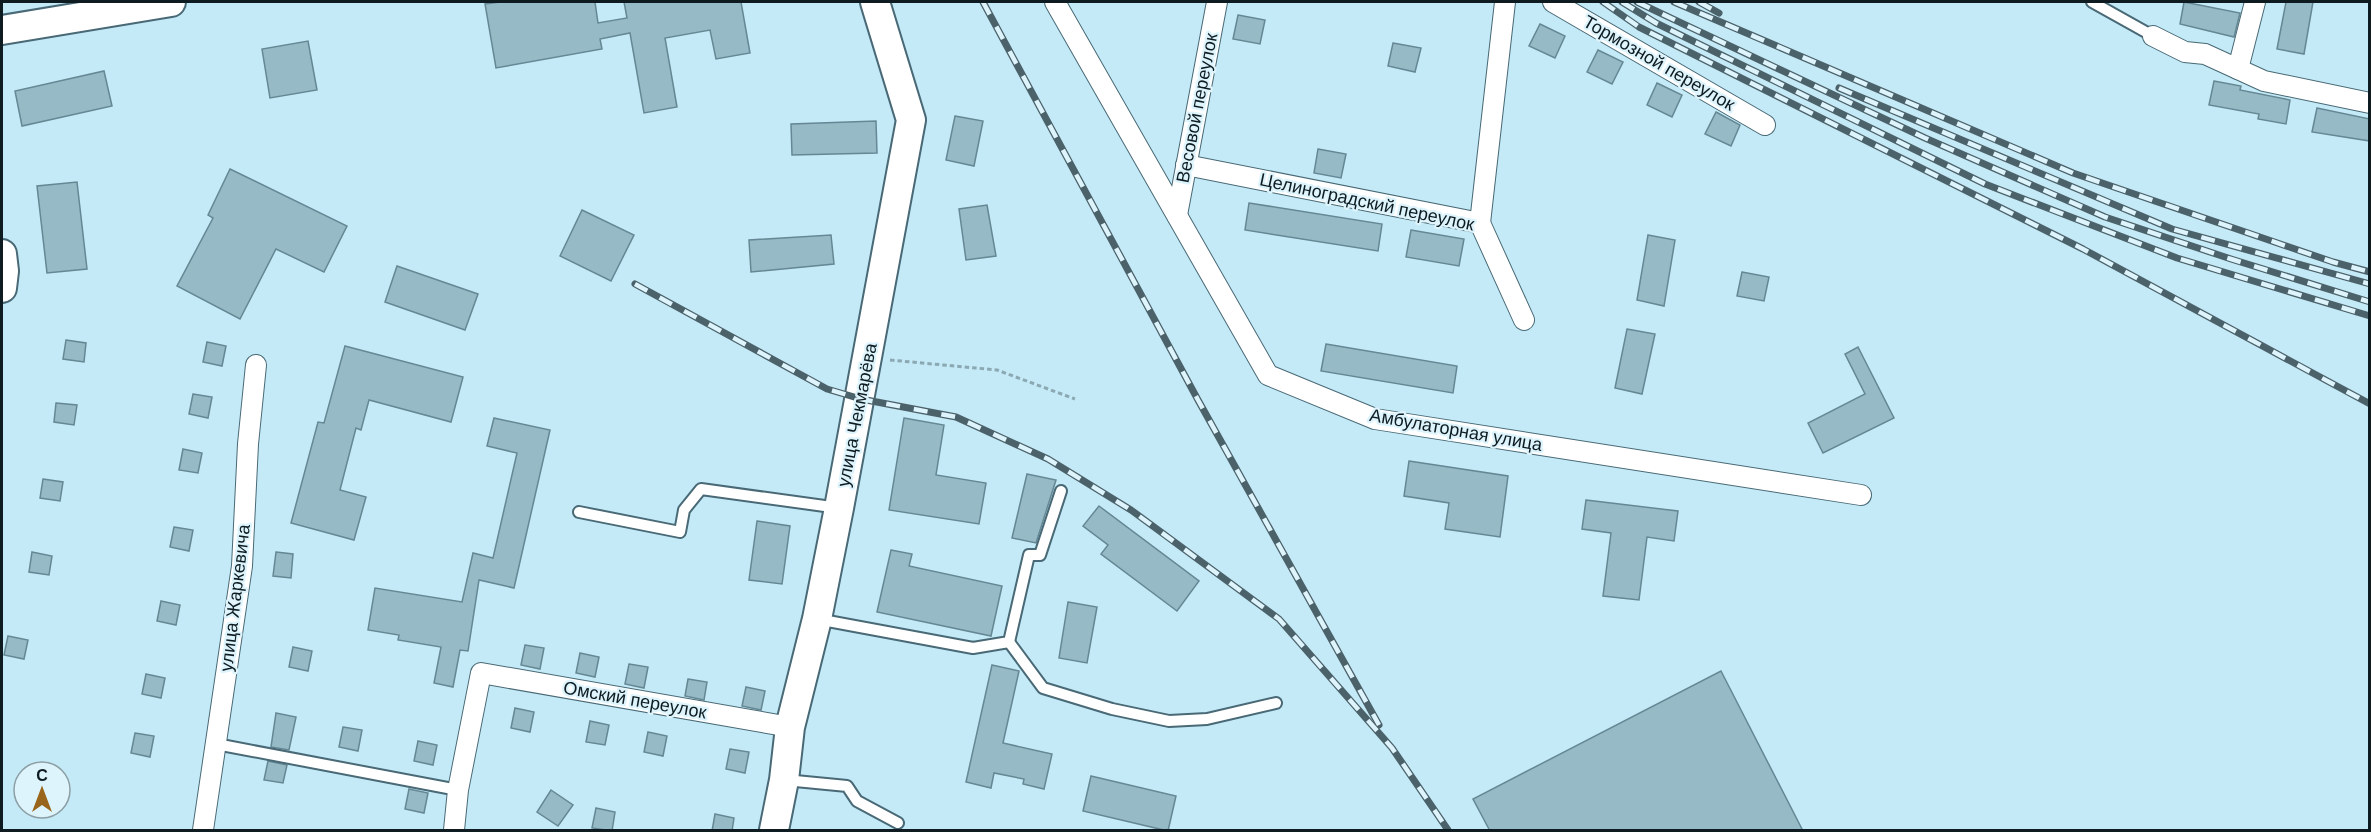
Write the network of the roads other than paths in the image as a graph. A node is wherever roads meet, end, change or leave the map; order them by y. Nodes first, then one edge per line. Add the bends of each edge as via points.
1 (171, 2) edge
2 (875, 2) edge
3 (1055, 2) edge
4 (1217, 2) edge
5 (1505, 2) edge
6 (1553, 2) edge
7 (2092, 2) edge
8 (2255, 2) edge
9 (2, 30) edge
10 (2153, 36) joint
11 (2238, 69) junction
12 (2370, 103) edge
13 (1765, 125) dead end
14 (1186, 165) junction
15 (1177, 215) junction
16 (1480, 224) junction
17 (2, 254) edge
18 (2, 288) edge
19 (1524, 320) dead end
20 (256, 365) dead end
21 (1061, 491) dead end
22 (1861, 495) dead end
23 (839, 508) junction
24 (579, 512) dead end
25 (817, 619) junction
26 (1009, 642) junction
27 (1276, 703) dead end
28 (790, 727) junction
29 (216, 744) junction
30 (784, 780) junction
31 (458, 790) junction
32 (898, 823) dead end
33 (203, 831) edge
34 (454, 831) edge
35 (774, 831) edge

1 - 9 street
2 - 23 street, улица Чекмарёва via 911,120
3 - 15 street, Амбулаторная улица
4 - 14 street, Весовой переулок
5 - 16 street
6 - 13 street, Тормозной переулок
7 - 10 lane
8 - 11 street
10 - 11 street via 2185,52 2205,54
11 - 12 street via 2264,81
14 - 15 street, Весовой переулок
14 - 16 street, Целиноградский переулок
15 - 22 street, Амбулаторная улица via 1268,375 1353,410 1375,419
16 - 19 street, Целиноградский переулок
17 - 18 street
20 - 29 street, улица Жаркевича via 242,566
21 - 26 lane via 1040,555 1029,555
23 - 24 lane via 701,489 684,510 680,532
23 - 25 street, улица Чекмарёва
25 - 26 lane via 973,648
25 - 28 street, улица Чекмарёва
26 - 27 lane via 1043,688 1112,710 1169,721 1207,719
28 - 30 street, улица Чекмарёва
28 - 31 street, Омский переулок via 481,673
29 - 31 lane
29 - 33 street, улица Жаркевича
30 - 32 lane via 847,786 856,801
30 - 35 street, улица Чекмарёва
31 - 34 street

